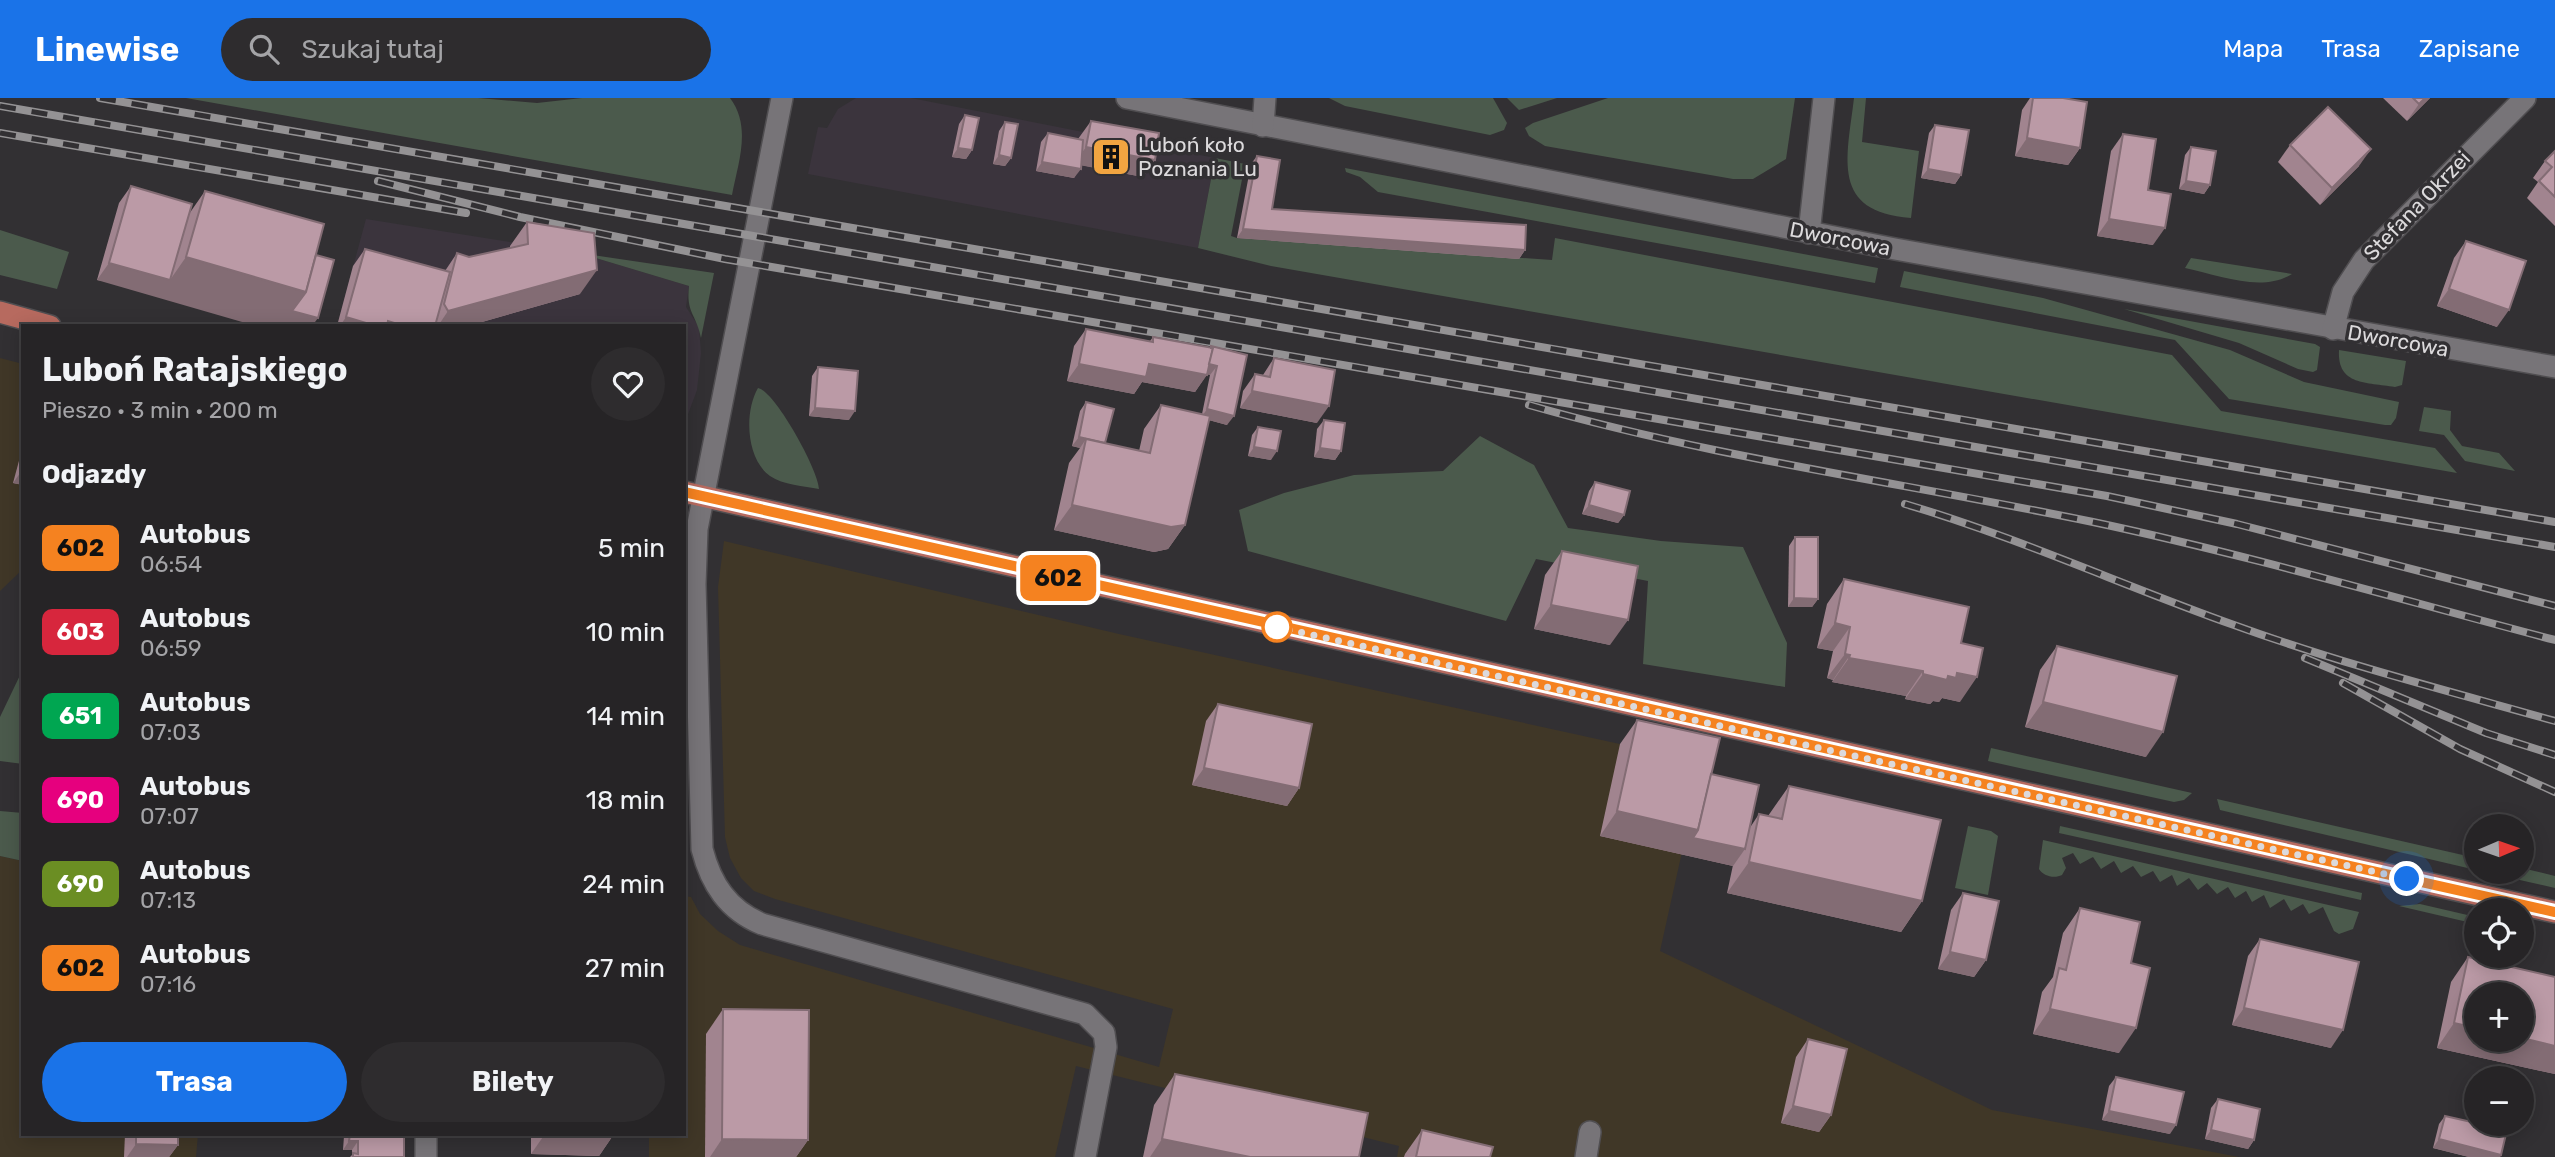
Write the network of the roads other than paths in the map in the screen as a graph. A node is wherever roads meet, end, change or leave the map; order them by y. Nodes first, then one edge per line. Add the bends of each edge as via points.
1 (782, 98) edge
2 (1127, 98) edge
3 (1265, 98) edge
4 (1825, 98) edge
5 (2525, 98) edge
6 (1263, 126) junction
7 (1809, 233) junction
8 (0, 312) edge
9 (43, 324) edge
10 (2333, 329) junction
11 (2555, 367) edge
12 (694, 495) edge
13 (2555, 912) edge
14 (1590, 1132) dead end
15 (426, 1136) edge
16 (426, 1157) edge
17 (1085, 1157) edge
18 (1586, 1157) edge

1 - 12 street
2 - 6 street, Dworcowa
3 - 6 street
4 - 7 street
5 - 10 street, Stefana Okrzei via 2364,260 2343,292
6 - 7 street, Dworcowa
7 - 10 street, Dworcowa
8 - 9 main road
10 - 11 street, Dworcowa
12 - 13 main road
12 - 17 street via 702,849 707,872 740,913 762,924 1085,1014 1104,1033 1106,1047
14 - 18 street
15 - 16 street

